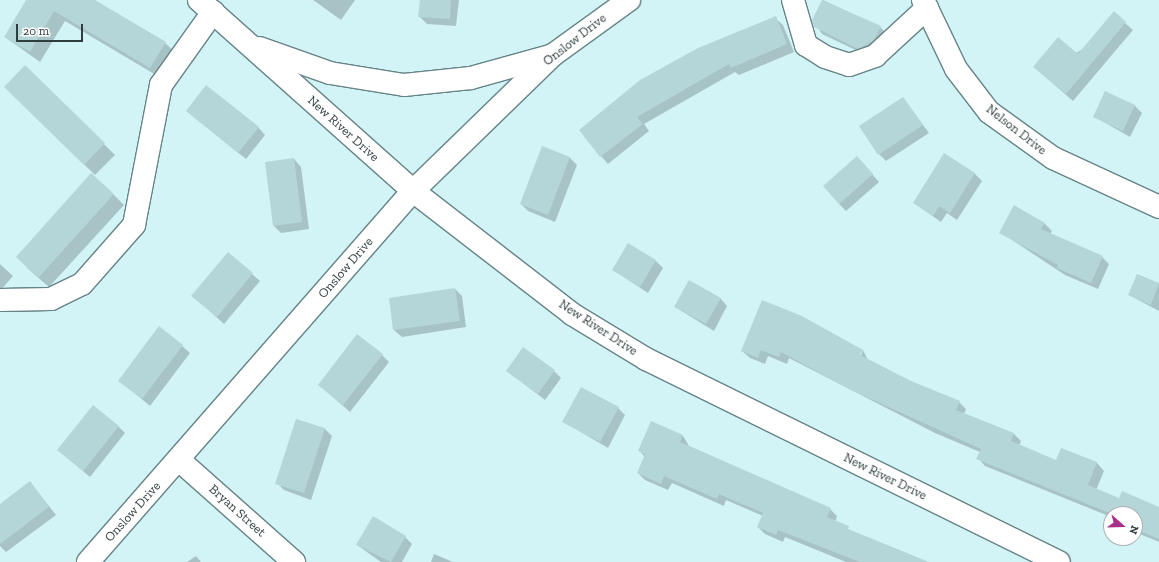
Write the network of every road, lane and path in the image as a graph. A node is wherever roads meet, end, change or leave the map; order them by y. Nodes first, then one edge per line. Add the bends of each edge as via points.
1 (629, 0) edge
2 (793, 0) edge
3 (925, 4) edge
4 (206, 6) edge
5 (248, 44) junction
6 (553, 55) junction
7 (413, 191) junction
8 (1159, 208) edge
9 (0, 300) edge
10 (179, 460) junction
11 (88, 562) edge
12 (294, 562) edge
13 (1059, 562) edge

1 - 6 street, Onslow Drive
2 - 3 street via 806,45 825,57 848,65 875,56
3 - 8 street, Nelson Drive via 956,69 989,112 1053,158
4 - 5 street, New River Drive
4 - 9 street via 160,85 134,225 82,284 51,299
5 - 6 street via 330,74 404,85 471,78
5 - 7 street, New River Drive
6 - 7 street, Onslow Drive
7 - 10 street, Onslow Drive
7 - 13 street, New River Drive via 572,314 646,359
10 - 11 street, Onslow Drive
10 - 12 street, Bryan Street

